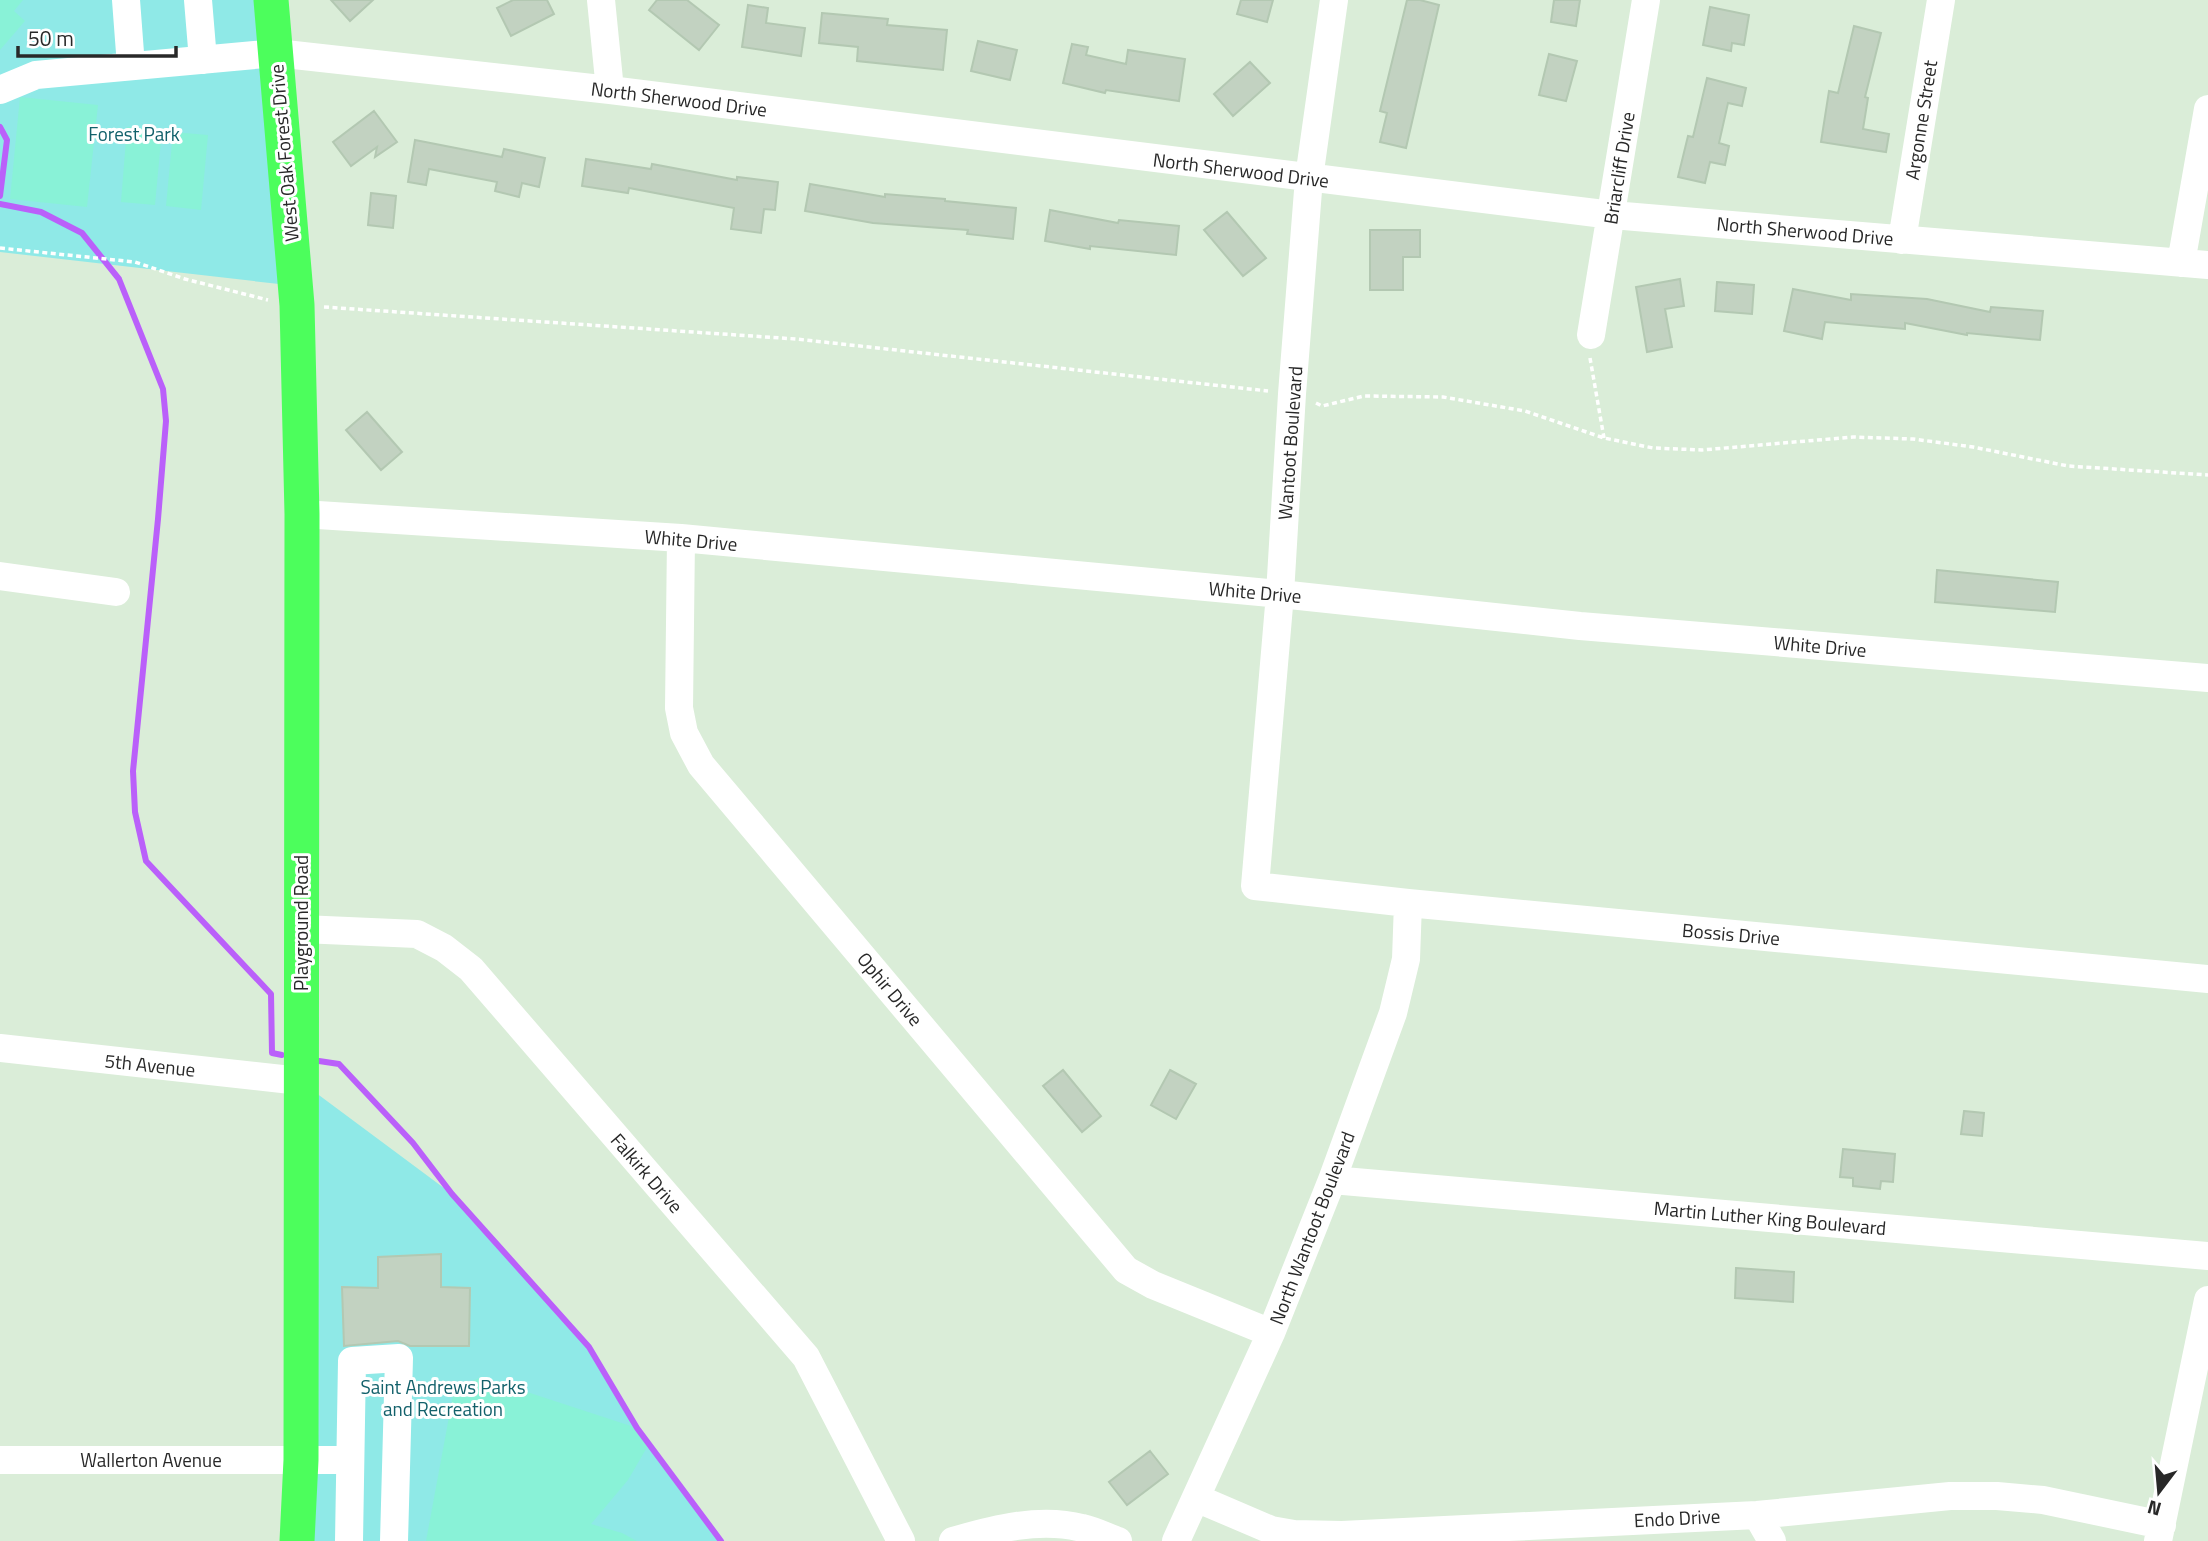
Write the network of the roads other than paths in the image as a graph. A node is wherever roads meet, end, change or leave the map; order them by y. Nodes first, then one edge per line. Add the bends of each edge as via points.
1 (125, 0) edge
2 (198, 0) edge
3 (271, 0) edge
4 (601, 0) edge
5 (1334, 0) edge
6 (1646, 0) edge
7 (1941, 0) edge
8 (276, 53) junction
9 (203, 60) junction
10 (131, 66) junction
11 (0, 90) edge
12 (610, 90) junction
13 (2208, 108) edge
14 (1308, 178) junction
15 (1612, 215) junction
16 (1902, 240) junction
17 (2195, 264) edge
18 (297, 305) joint
19 (1591, 335) road end
20 (302, 514) junction
21 (681, 538) junction
22 (0, 576) edge
23 (116, 592) dead end
24 (1280, 594) junction
25 (2208, 678) edge
26 (1255, 886) joint
27 (1408, 903) junction
28 (302, 929) junction
29 (2208, 979) edge
30 (0, 1048) edge
31 (300, 1081) junction
32 (1332, 1180) junction
33 (2208, 1256) edge
34 (2208, 1300) edge
35 (1270, 1333) junction
36 (0, 1460) edge
37 (301, 1460) junction
38 (350, 1460) junction
39 (1196, 1498) junction
40 (1757, 1514) junction
41 (2160, 1533) edge
42 (297, 1541) edge
43 (349, 1541) edge
44 (394, 1541) edge
45 (901, 1541) edge
46 (953, 1541) edge
47 (1118, 1541) edge
48 (1176, 1541) edge
49 (1772, 1541) edge

1 - 10 street
2 - 9 street
3 - 8 main road, West Oak Forest Drive
4 - 12 street
5 - 14 street, Wantoot Boulevard
6 - 15 street, Briarcliff Drive
7 - 16 street, Argonne Street
8 - 9 street, North Sherwood Drive
8 - 12 street, North Sherwood Drive
8 - 18 main road, West Oak Forest Drive
9 - 10 street, North Sherwood Drive
10 - 11 street, North Sherwood Drive via 36,75
12 - 14 street, North Sherwood Drive
13 - 17 street
14 - 15 street, North Sherwood Drive
14 - 24 street, Wantoot Boulevard
15 - 16 street, North Sherwood Drive
15 - 19 street, Briarcliff Drive
16 - 17 street, North Sherwood Drive
18 - 20 main road, Playground Road
20 - 21 street, White Drive
20 - 28 main road, Playground Road
21 - 24 street, White Drive
21 - 35 street, Ophir Drive via 679,708 684,733 701,765 1126,1270
22 - 23 street
24 - 25 street, White Drive via 1580,626
24 - 26 street, Wantoot Boulevard
26 - 27 street, Bossis Drive
27 - 29 street, Bossis Drive
27 - 32 street, North Wantoot Boulevard via 1406,959 1393,1013
28 - 31 main road, Playground Road
28 - 45 street, Falkirk Drive via 417,934 471,969 806,1357
30 - 31 street, 5th Avenue
31 - 37 main road, Playground Road
32 - 33 street, Martin Luther King Boulevard
32 - 35 street, North Wantoot Boulevard
34 - 41 street
35 - 39 street, North Wantoot Boulevard
36 - 37 street, Wallerton Avenue
37 - 38 street, Wallerton Avenue
37 - 42 main road, Playground Road
38 - 43 street
38 - 44 street via 352,1361 399,1358
39 - 40 street, Endo Drive via 1271,1530 1294,1534
39 - 48 street, North Wantoot Boulevard
40 - 41 street, Endo Drive via 1950,1496 1997,1496 2043,1500
40 - 49 street
46 - 47 street via 1031,1523 1082,1527

